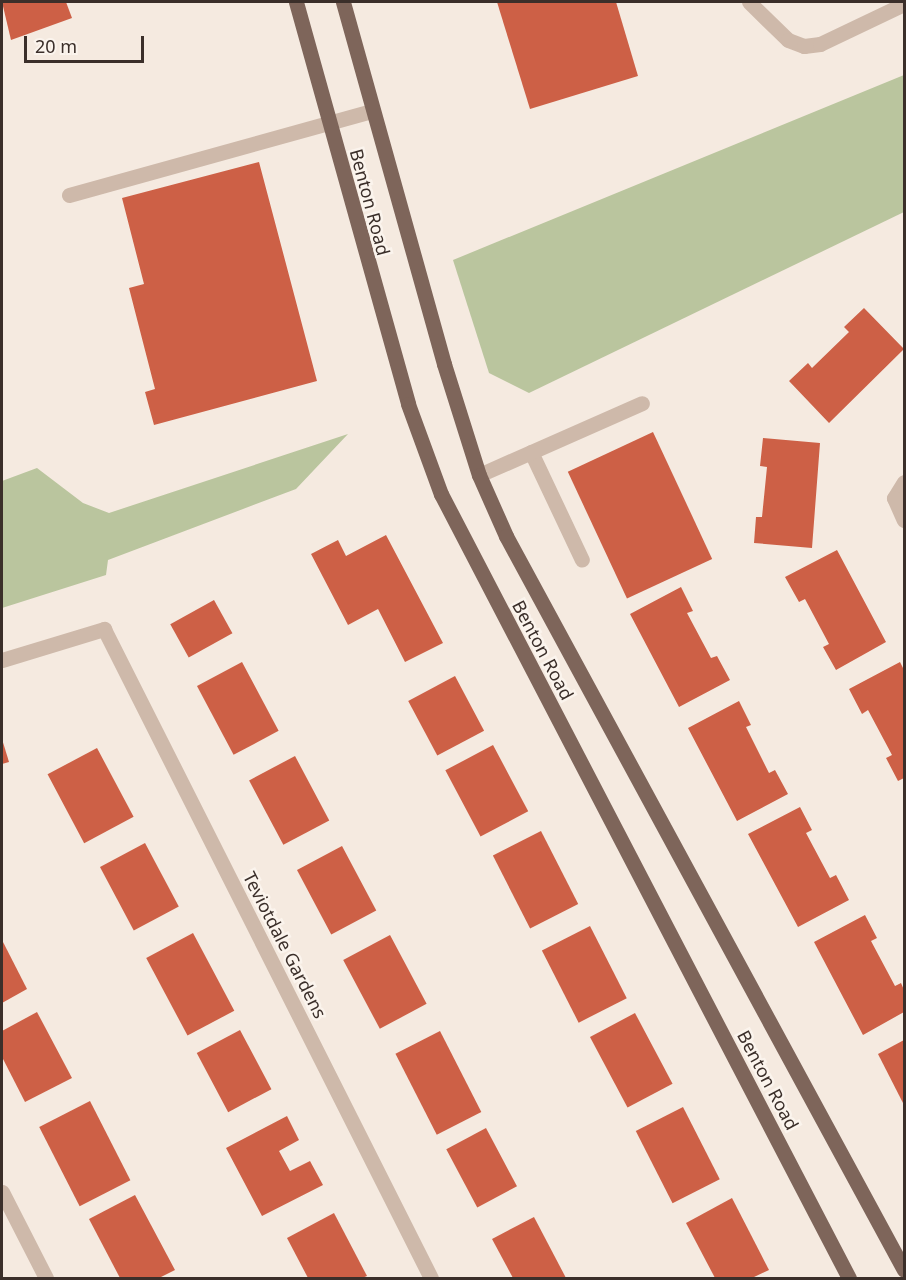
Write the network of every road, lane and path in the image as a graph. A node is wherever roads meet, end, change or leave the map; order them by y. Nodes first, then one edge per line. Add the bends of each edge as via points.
1 (296, 2) edge
2 (343, 2) edge
3 (749, 2) edge
4 (904, 4) edge
5 (372, 111) junction
6 (328, 122) junction
7 (69, 195) dead end
8 (642, 403) dead end
9 (531, 452) junction
10 (479, 475) junction
11 (904, 482) edge
12 (904, 520) edge
13 (582, 560) dead end
14 (2, 660) edge
15 (2, 1192) edge
16 (904, 1270) edge
17 (46, 1278) edge
18 (431, 1278) edge
19 (849, 1278) edge

1 - 6 main road, Benton Road
2 - 5 main road, Benton Road
3 - 4 street via 788,40 804,46 820,44
5 - 6 street
5 - 10 main road, Benton Road
6 - 7 street
6 - 19 main road, Benton Road via 408,404 441,494
8 - 9 street
9 - 10 street
9 - 13 street
10 - 16 main road, Benton Road via 506,536
11 - 12 street via 894,498
14 - 18 street, Teviotdale Gardens via 104,629
15 - 17 street

